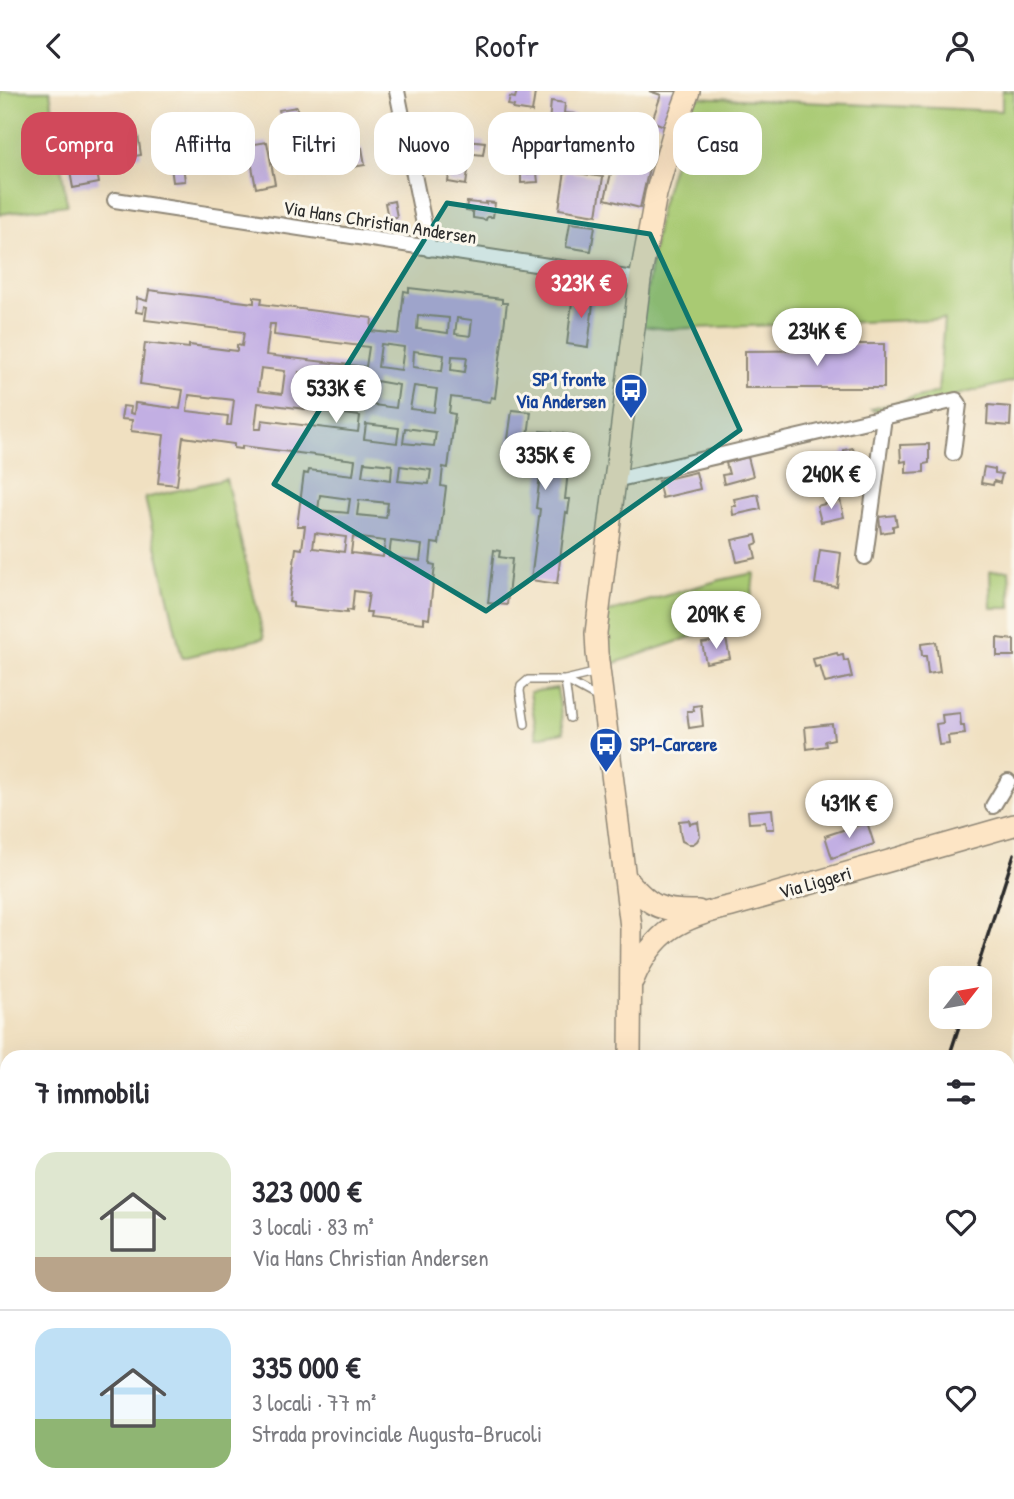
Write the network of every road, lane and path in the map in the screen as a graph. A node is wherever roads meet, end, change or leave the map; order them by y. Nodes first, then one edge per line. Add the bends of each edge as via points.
1 (397, 91) edge
2 (689, 91) edge
3 (115, 200) dead end
4 (429, 249) junction
5 (640, 280) junction
6 (884, 417) junction
7 (953, 453) dead end
8 (615, 480) junction
9 (865, 557) dead end
10 (599, 672) junction
11 (565, 680) junction
12 (603, 700) junction
13 (570, 718) dead end
14 (525, 724) dead end
15 (1012, 778) edge
16 (993, 806) dead end
17 (1008, 826) edge
18 (624, 876) junction
19 (671, 920) junction
20 (631, 927) junction
21 (631, 985) junction
22 (630, 1050) edge

1 - 4 street
2 - 5 main road via 656,194
3 - 4 street, Via Hans Christian Andersen
4 - 5 street, Via Hans Christian Andersen
5 - 8 main road
6 - 7 street via 956,400
6 - 8 street
6 - 9 street
8 - 10 main road via 596,633
10 - 11 lane
10 - 12 main road
11 - 12 lane
11 - 13 lane
11 - 14 lane via 528,680 521,686
12 - 18 main road
15 - 16 street
17 - 19 main road, Via Liggeri
18 - 19 main road
18 - 20 main road
19 - 20 main road via 649,930
19 - 21 main road
20 - 21 main road
21 - 22 main road

